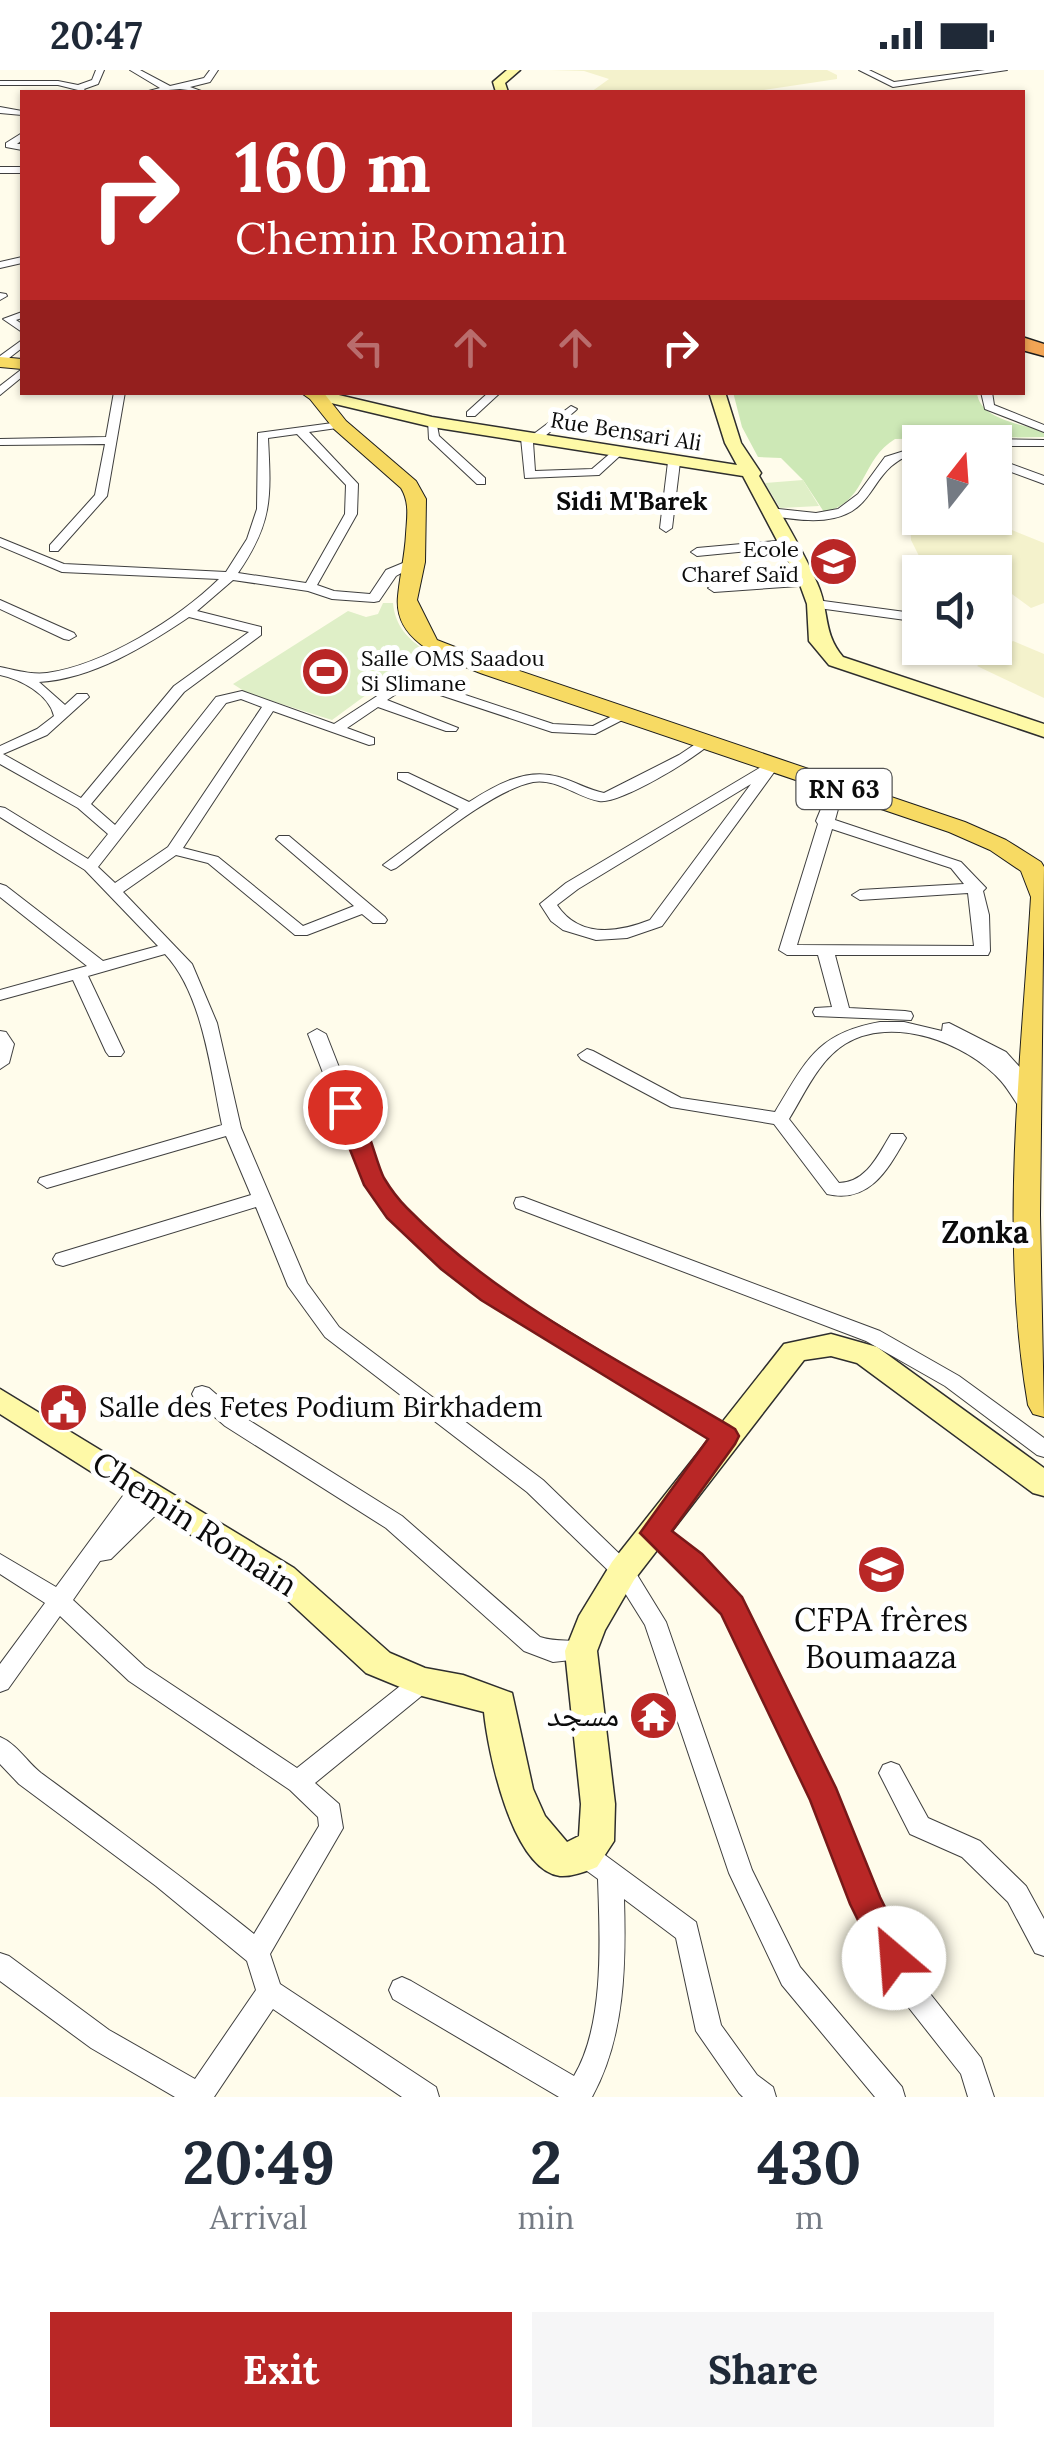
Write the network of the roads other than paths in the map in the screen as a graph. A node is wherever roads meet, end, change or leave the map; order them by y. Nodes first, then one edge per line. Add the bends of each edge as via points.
1 (100, 70) edge
2 (134, 70) edge
3 (214, 70) edge
4 (863, 70) edge
5 (1003, 70) edge
6 (0, 83) edge
7 (180, 87) junction
8 (167, 88) junction
9 (81, 90) edge
10 (158, 90) edge
11 (192, 90) edge
12 (1, 264) edge
13 (18, 280) dead end
14 (20, 316) edge
15 (20, 328) edge
16 (20, 345) edge
17 (0, 362) edge
18 (20, 374) edge
19 (0, 392) edge
20 (120, 395) edge
21 (316, 395) edge
22 (322, 395) edge
23 (493, 395) edge
24 (718, 395) edge
25 (987, 395) edge
26 (571, 409) dead end
27 (471, 414) dead end
28 (432, 422) junction
29 (340, 425) junction
30 (1044, 429) edge
31 (302, 431) junction
32 (531, 439) junction
33 (112, 440) junction
34 (0, 442) edge
35 (1012, 443) edge
36 (1044, 443) edge
37 (902, 451) edge
38 (617, 453) junction
39 (674, 462) junction
40 (1012, 468) edge
41 (752, 474) junction
42 (1044, 480) edge
43 (480, 482) dead end
44 (770, 512) junction
45 (666, 528) dead end
46 (0, 542) edge
47 (788, 544) junction
48 (54, 548) dead end
49 (697, 552) dead end
50 (415, 562) junction
51 (230, 576) junction
52 (808, 582) junction
53 (310, 586) junction
54 (714, 588) dead end
55 (0, 604) edge
56 (816, 604) junction
57 (188, 613) junction
58 (902, 616) edge
59 (68, 636) dead end
60 (0, 671) edge
61 (24, 676) junction
62 (82, 698) dead end
63 (376, 701) junction
64 (270, 705) junction
65 (626, 714) junction
66 (60, 718) junction
67 (451, 728) dead end
68 (336, 729) junction
69 (1044, 731) edge
70 (369, 740) dead end
71 (706, 740) junction
72 (0, 754) edge
73 (773, 764) junction
74 (403, 776) dead end
75 (837, 786) junction
76 (83, 805) junction
77 (468, 808) junction
78 (0, 811) edge
79 (824, 821) junction
80 (116, 834) junction
81 (284, 839) dead end
82 (174, 850) junction
83 (391, 866) dead end
84 (90, 867) junction
85 (978, 888) junction
86 (0, 890) edge
87 (115, 890) junction
88 (860, 895) dead end
89 (364, 908) junction
90 (379, 920) dead end
91 (170, 948) junction
92 (826, 953) junction
93 (1042, 953) edge
94 (102, 968) junction
95 (78, 973) junction
96 (0, 996) edge
97 (842, 1010) junction
98 (820, 1012) dead end
99 (1040, 1012) edge
100 (317, 1034) dead end
101 (0, 1036) edge
102 (115, 1052) dead end
103 (587, 1055) dead end
104 (0, 1063) edge
105 (1029, 1098) junction
106 (780, 1120) junction
107 (232, 1128) junction
108 (896, 1138) dead end
109 (47, 1182) dead end
110 (262, 1198) junction
111 (523, 1204) dead end
112 (63, 1259) dead end
113 (202, 1394) dead end
114 (0, 1400) edge
115 (1044, 1405) edge
116 (725, 1436) junction
117 (1044, 1449) edge
118 (1044, 1484) edge
119 (150, 1493) junction
120 (654, 1533) junction
121 (0, 1563) edge
122 (623, 1571) junction
123 (57, 1599) junction
124 (581, 1650) junction
125 (0, 1682) edge
126 (422, 1682) junction
127 (0, 1748) edge
128 (891, 1774) dead end
129 (298, 1782) junction
130 (585, 1855) junction
131 (610, 1876) junction
132 (1044, 1944) edge
133 (257, 1953) junction
134 (0, 1965) edge
135 (402, 1990) dead end
136 (270, 1992) junction
137 (578, 2096) edge
138 (426, 2097) edge
139 (763, 2097) edge
140 (892, 2097) edge
141 (981, 2097) edge

1 - 9 street
2 - 8 street
3 - 7 street via 207,80
4 - 5 street via 894,85
6 - 9 street via 58,82
7 - 8 street
7 - 11 street
8 - 10 street
12 - 13 street
14 - 15 street via 8,319
16 - 17 street
18 - 19 street
20 - 33 street
21 - 29 main road, RN 63
22 - 28 street, Rue Bensari Ali
23 - 27 street
24 - 41 street via 724,423
25 - 30 street via 989,407
26 - 32 street
28 - 32 street, Rue Bensari Ali
28 - 43 street via 432,437
29 - 31 street
29 - 50 main road, RN 63 via 409,485 418,510
31 - 51 street via 262,436 264,517
31 - 53 street via 352,484 351,514
32 - 38 street, Rue Bensari Ali
32 - 38 street via 529,475 594,472
33 - 34 street
33 - 48 street via 101,496
35 - 36 street
37 - 44 street via 885,460 843,512
38 - 39 street, Rue Bensari Ali
39 - 41 street, Rue Bensari Ali
39 - 45 street
40 - 42 street
41 - 44 street
44 - 47 street
46 - 51 street via 62,568
47 - 49 street
47 - 52 street
50 - 53 street via 391,573 374,598
50 - 65 main road, RN 63 via 407,600 429,644
51 - 53 street
51 - 57 street
52 - 54 street
52 - 56 street
55 - 59 street
56 - 58 street
56 - 69 street via 820,641 836,661
57 - 61 street via 70,671
57 - 76 street via 256,630 179,689
60 - 61 street
61 - 66 street via 59,706
62 - 66 street
63 - 65 street via 408,680 552,728 595,730
63 - 67 street
63 - 68 street
64 - 68 street
64 - 80 street via 242,694 222,700
64 - 82 street
65 - 71 main road, RN 63
66 - 72 street
68 - 70 street
71 - 73 main road, RN 63
71 - 77 street via 606,798 532,777
72 - 76 street
73 - 73 street via 656,922 633,934 604,936 573,930 555,918 548,904 572,886
73 - 75 main road, RN 63
74 - 77 street
75 - 79 street
75 - 93 main road, RN 63 via 957,827 1032,867 1043,898
76 - 80 street
77 - 83 street
78 - 84 street
79 - 85 street via 956,866
79 - 92 street via 787,950
80 - 84 street
81 - 89 street
82 - 87 street
82 - 89 street via 213,860 301,932
84 - 87 street
85 - 88 street
85 - 92 street via 982,951
86 - 94 street
87 - 91 street
89 - 90 street
91 - 94 street
91 - 107 street via 184,964 209,1023
92 - 97 street
93 - 99 main road, RN 63
94 - 95 street
95 - 96 street
95 - 102 street
97 - 98 street
97 - 105 street via 902,1015 971,1038 1000,1056
99 - 105 main road, RN 63
100 - 116 street via 373,1179 396,1212 490,1293
101 - 104 street
103 - 106 street via 677,1103
105 - 106 street via 952,1040 890,1026 862,1029 824,1052
105 - 115 main road, RN 63 via 1024,1231
106 - 108 street via 834,1189 872,1179
107 - 109 street
107 - 110 street
110 - 112 street
110 - 122 street via 298,1286 332,1332 534,1486
111 - 117 street via 873,1336 952,1381
113 - 124 street via 394,1522 532,1644 554,1652
114 - 119 street, Chemin Romain
116 - 118 street via 794,1352 842,1344 900,1376
116 - 120 street
119 - 123 street
119 - 126 street, Chemin Romain via 283,1577 378,1663
120 - 122 street
120 - 141 street via 732,1606 825,1798 866,1904 908,1984 972,2067
121 - 123 street
122 - 124 street
122 - 140 street via 655,1622 741,1873 791,1976
123 - 125 street
123 - 129 street via 137,1674
124 - 130 street via 598,1804 596,1841
126 - 129 street
126 - 130 street, Chemin Romain via 500,1703 522,1811 543,1846 561,1860
127 - 133 street via 26,1776
128 - 132 street via 918,1826 971,1848 1017,1894
129 - 133 street via 330,1812 330,1828
130 - 131 street
131 - 137 street via 609,1992 592,2071
131 - 139 street via 686,1930 709,2031
133 - 136 street
134 - 136 street via 100,2040 199,2096
135 - 137 street
136 - 138 street

